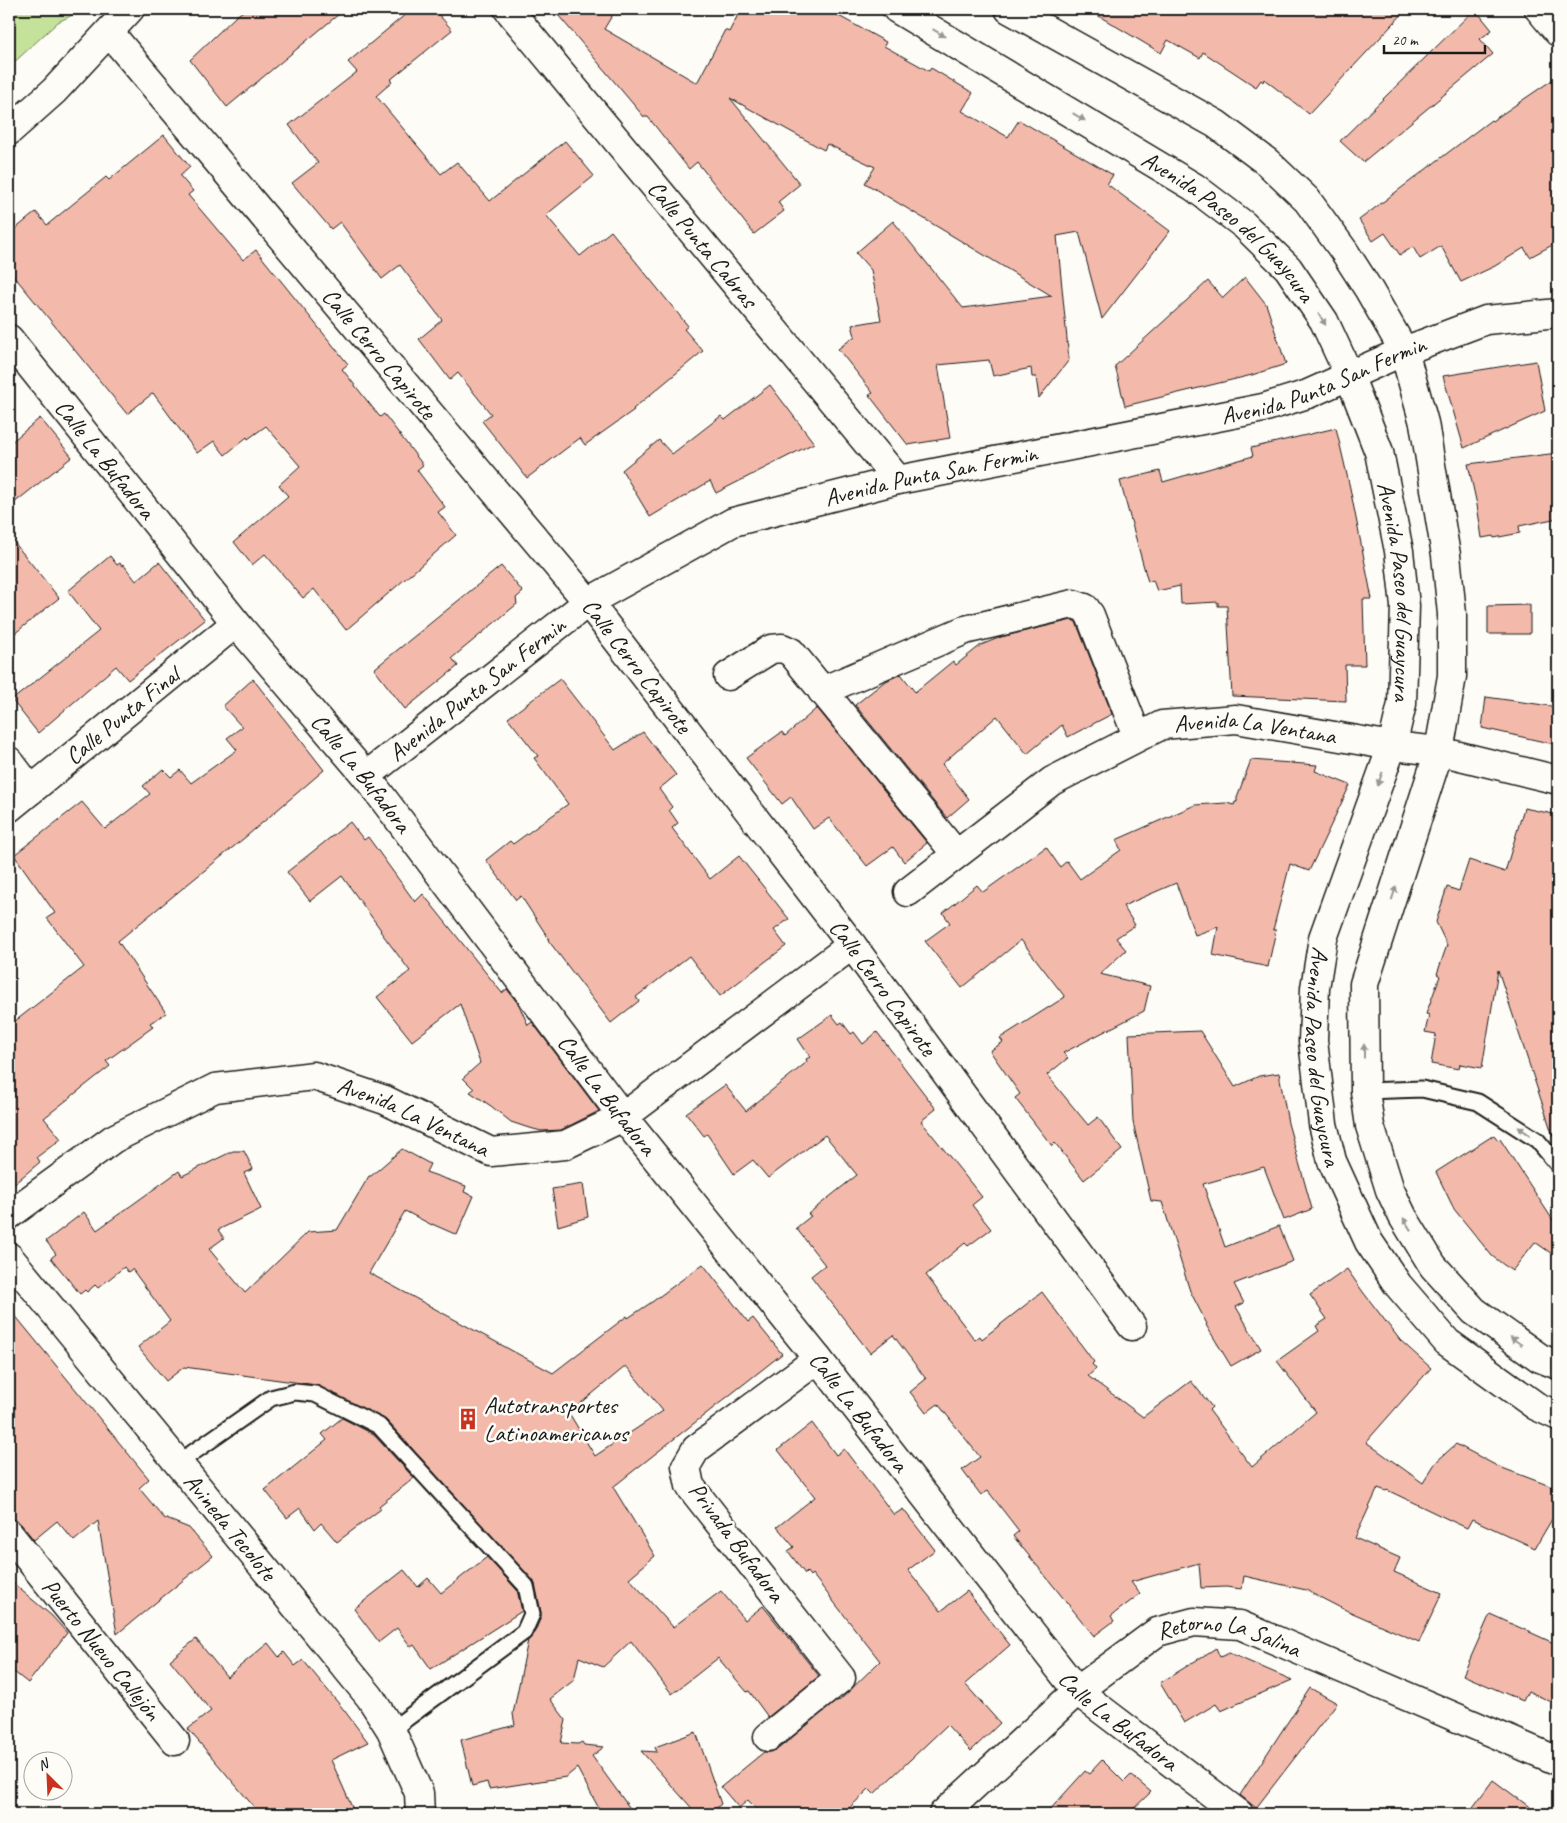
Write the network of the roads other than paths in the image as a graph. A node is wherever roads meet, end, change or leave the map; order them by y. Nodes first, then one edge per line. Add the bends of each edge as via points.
1 (130, 9) edge
2 (508, 9) edge
3 (897, 9) edge
4 (1009, 9) edge
5 (1539, 9) edge
6 (109, 32) junction
7 (1558, 32) edge
8 (9, 131) edge
9 (1558, 313) edge
10 (9, 339) edge
11 (1404, 351) junction
12 (1349, 375) junction
13 (898, 480) junction
14 (588, 602) junction
15 (236, 623) junction
16 (728, 676) dead end
17 (822, 691) junction
18 (1137, 736) junction
19 (1392, 746) junction
20 (1440, 751) junction
21 (9, 761) edge
22 (366, 776) junction
23 (1558, 780) edge
24 (31, 790) junction
25 (9, 808) edge
26 (956, 854) junction
27 (908, 892) dead end
28 (852, 945) junction
29 (1364, 1091) junction
30 (623, 1117) junction
31 (1558, 1165) edge
32 (9, 1216) edge
33 (9, 1257) edge
34 (1132, 1326) dead end
35 (818, 1359) junction
36 (1558, 1365) edge
37 (1558, 1416) edge
38 (178, 1463) junction
39 (9, 1534) edge
40 (1077, 1691) junction
41 (391, 1730) junction
42 (768, 1737) dead end
43 (175, 1741) dead end
44 (1558, 1761) edge
45 (420, 1814) edge
46 (943, 1814) edge
47 (1239, 1814) edge

1 - 6 street
2 - 13 street, Calle Punta Cabras
3 -> 12 street, Avenida Paseo del Guaycura via 1194,187 1244,225 1288,268 1324,321
4 - 11 street, Avenida Paseo del Guaycura via 1216,124 1267,162 1307,200 1344,251
5 - 7 street
6 - 8 street via 54,91
6 - 14 street, Calle Cerro Capirote
9 - 11 street, Avenida Punta San Fermin via 1486,320
10 - 15 street, Calle La Bufadora
11 - 12 street, Avenida Punta San Fermin
11 - 20 street, Avenida Paseo del Guaycura via 1424,423 1446,555 1452,614 1452,676
12 - 13 street, Avenida Punta San Fermin via 1308,394 1263,408
12 - 19 street, Avenida Paseo del Guaycura via 1379,452 1399,550 1405,606 1402,704
13 - 14 street, Avenida Punta San Fermin via 733,522
14 - 22 street, Avenida Punta San Fermin
14 - 28 street, Calle Cerro Capirote
15 - 22 street, Calle La Bufadora
15 - 24 street, Calle Punta Final
16 - 17 street via 771,648 782,648 792,652
17 - 18 street via 965,630 1073,604 1085,608 1090,614
17 - 26 street
18 - 19 street, Avenida La Ventana via 1162,726 1236,719
18 - 26 street, Avenida La Ventana via 1052,780
19 - 20 street, Avenida La Ventana
19 -> 37 street, Avenida Paseo del Guaycura via 1323,938 1315,988 1313,1041 1323,1124 1332,1161 1370,1242 1398,1285 1447,1342 1536,1406
20 - 23 street, Avenida La Ventana
29 -> 20 street, Avenida Paseo del Guaycura via 1364,984
21 - 24 street
22 - 30 street, Calle La Bufadora
24 - 25 street, Calle Punta Final
26 - 27 street, Avenida La Ventana
28 - 30 street, Avenida La Ventana
28 - 34 street, Calle Cerro Capirote
31 -> 29 lane via 1537,1140 1478,1102 1422,1089
36 -> 29 street, Avenida Paseo del Guaycura via 1540,1358 1474,1311 1433,1266 1402,1217 1390,1190 1370,1126
30 - 32 street, Avenida La Ventana via 565,1145 491,1152 385,1100 314,1076 215,1088 113,1140
30 - 35 street, Calle La Bufadora
33 - 38 street, Avineda Tecolote
35 - 40 street, Calle La Bufadora
35 - 42 street, Privada Bufadora via 696,1449 686,1466 690,1486 841,1678
38 - 41 street, Avineda Tecolote via 370,1697
38 - 41 lane via 271,1398 295,1392 315,1394 379,1426 526,1586 532,1614 524,1632
39 - 43 street, Puerto Nuevo Callejón
40 - 44 street, Retorno La Salina via 1157,1632 1194,1622 1240,1625
40 - 46 street, Retorno La Salina
40 - 47 street, Calle La Bufadora
41 - 45 street, Avineda Tecolote via 419,1793

